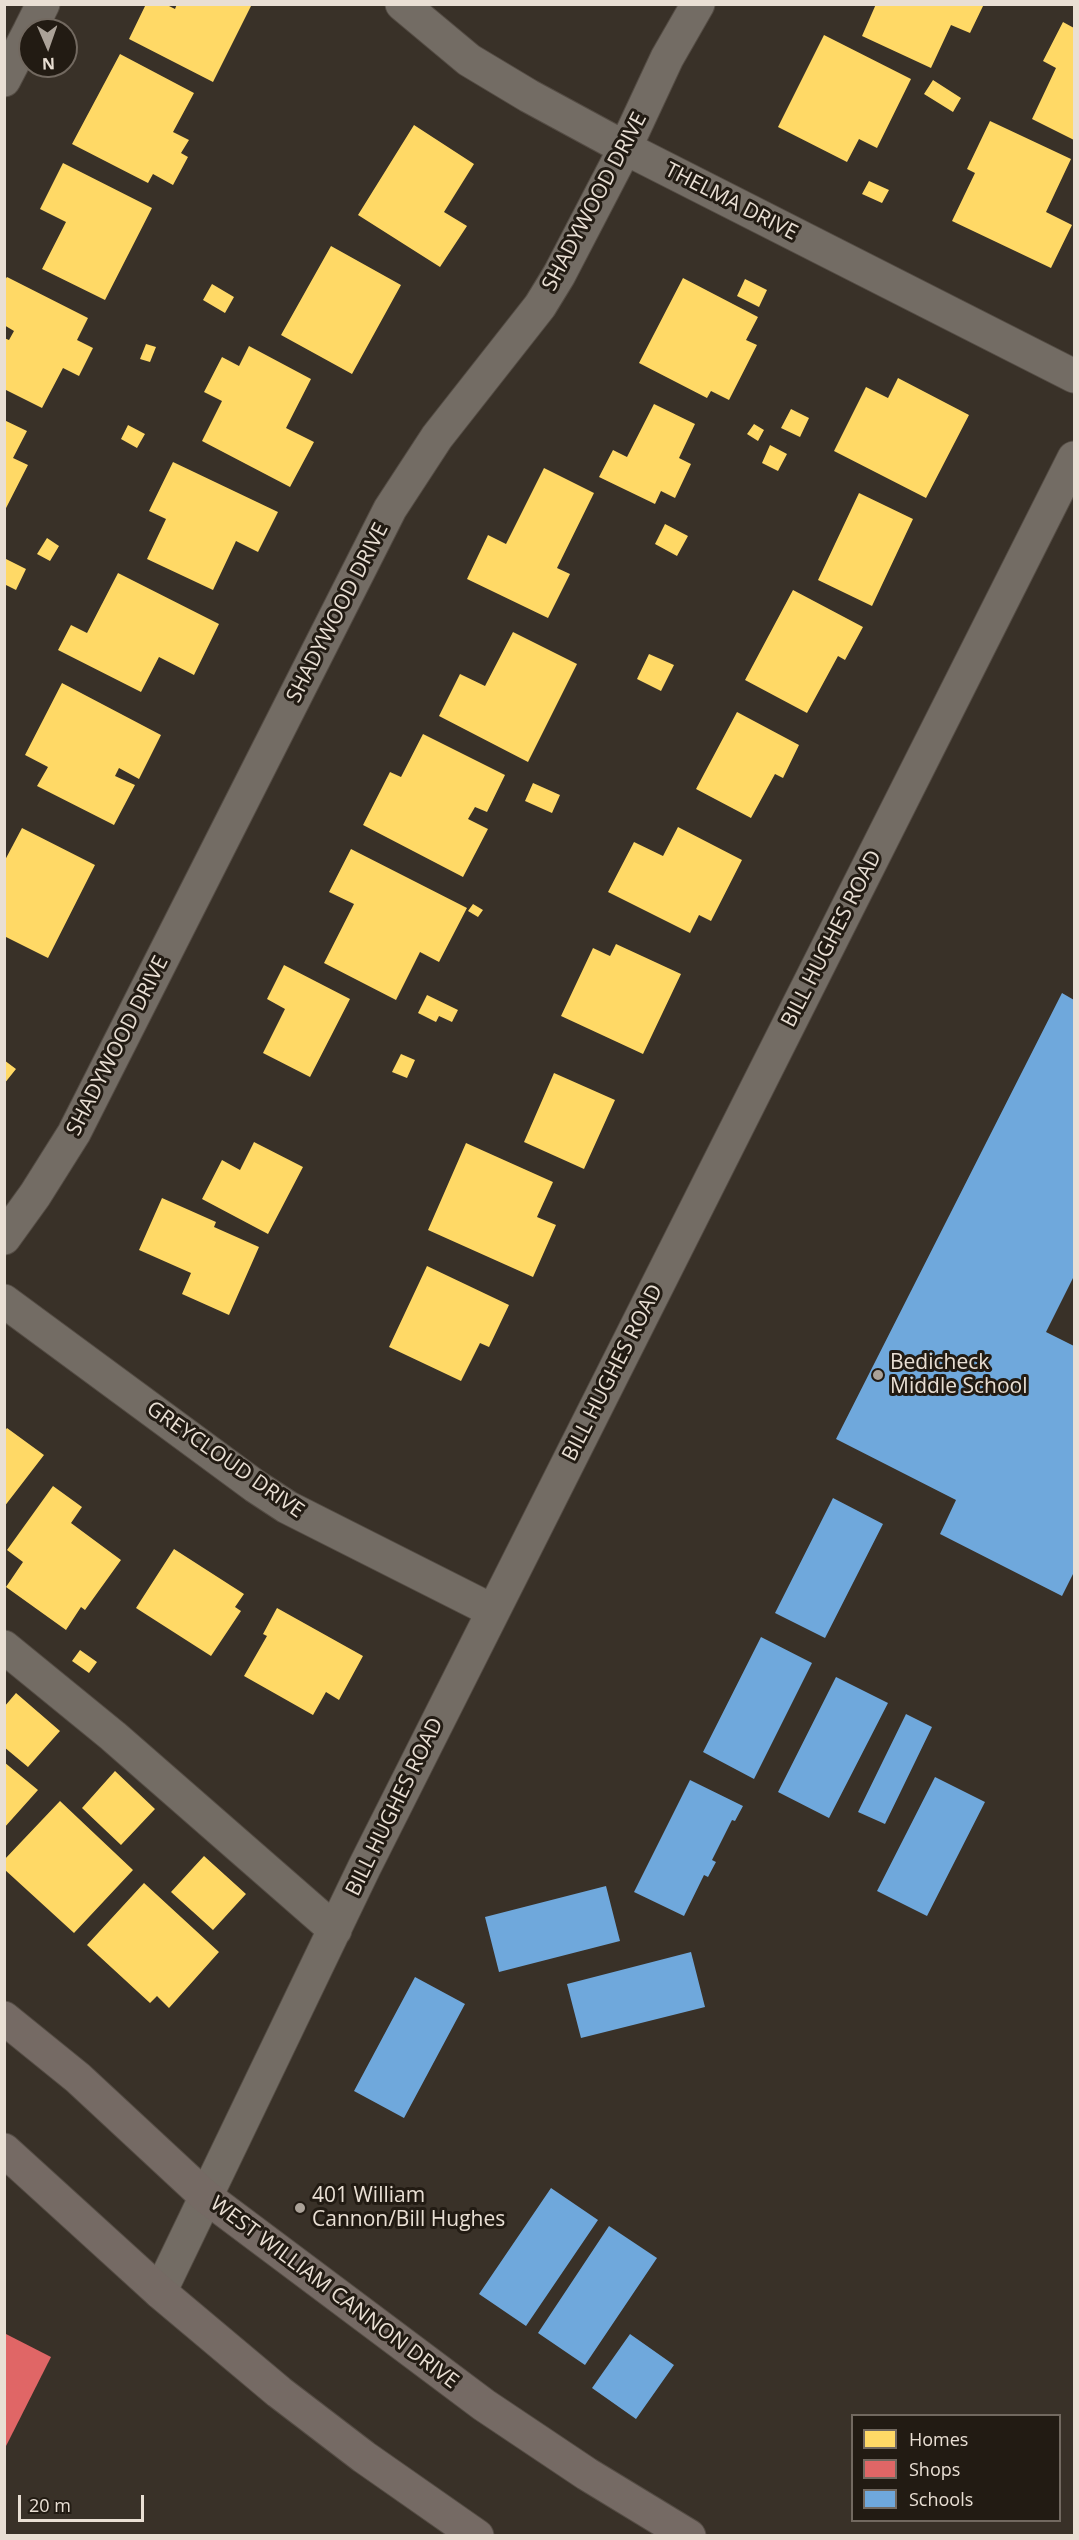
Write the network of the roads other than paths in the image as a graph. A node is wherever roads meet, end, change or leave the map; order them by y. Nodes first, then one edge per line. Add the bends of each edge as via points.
1 (43, 4) edge
2 (402, 4) edge
3 (698, 4) edge
4 (36, 18) edge
5 (18, 53) edge
6 (4, 80) edge
7 (625, 148) junction
8 (1074, 376) edge
9 (1074, 458) edge
10 (4, 1238) edge
11 (4, 1301) edge
12 (493, 1611) junction
13 (4, 1647) edge
14 (335, 1930) junction
15 (4, 2018) edge
16 (4, 2150) edge
17 (205, 2196) junction
18 (160, 2292) junction
19 (477, 2535) edge
20 (689, 2535) edge

1 - 4 street
2 - 7 street, THELMA DRIVE via 470,60
3 - 7 street, SHADYWOOD DRIVE via 667,58
5 - 6 street
7 - 8 street, THELMA DRIVE
7 - 10 street, SHADYWOOD DRIVE via 540,306 437,437 390,509 74,1133
9 - 12 street, BILL HUGHES ROAD
11 - 12 street, GREYCLOUD DRIVE via 287,1508
12 - 14 street, BILL HUGHES ROAD
13 - 14 street
14 - 17 street, BILL HUGHES ROAD
15 - 17 main road, WEST WILLIAM CANNON DRIVE via 78,2078
16 - 18 main road
17 - 18 street, BILL HUGHES ROAD
17 - 20 main road, WEST WILLIAM CANNON DRIVE via 484,2405 587,2474
18 - 19 main road via 288,2399

